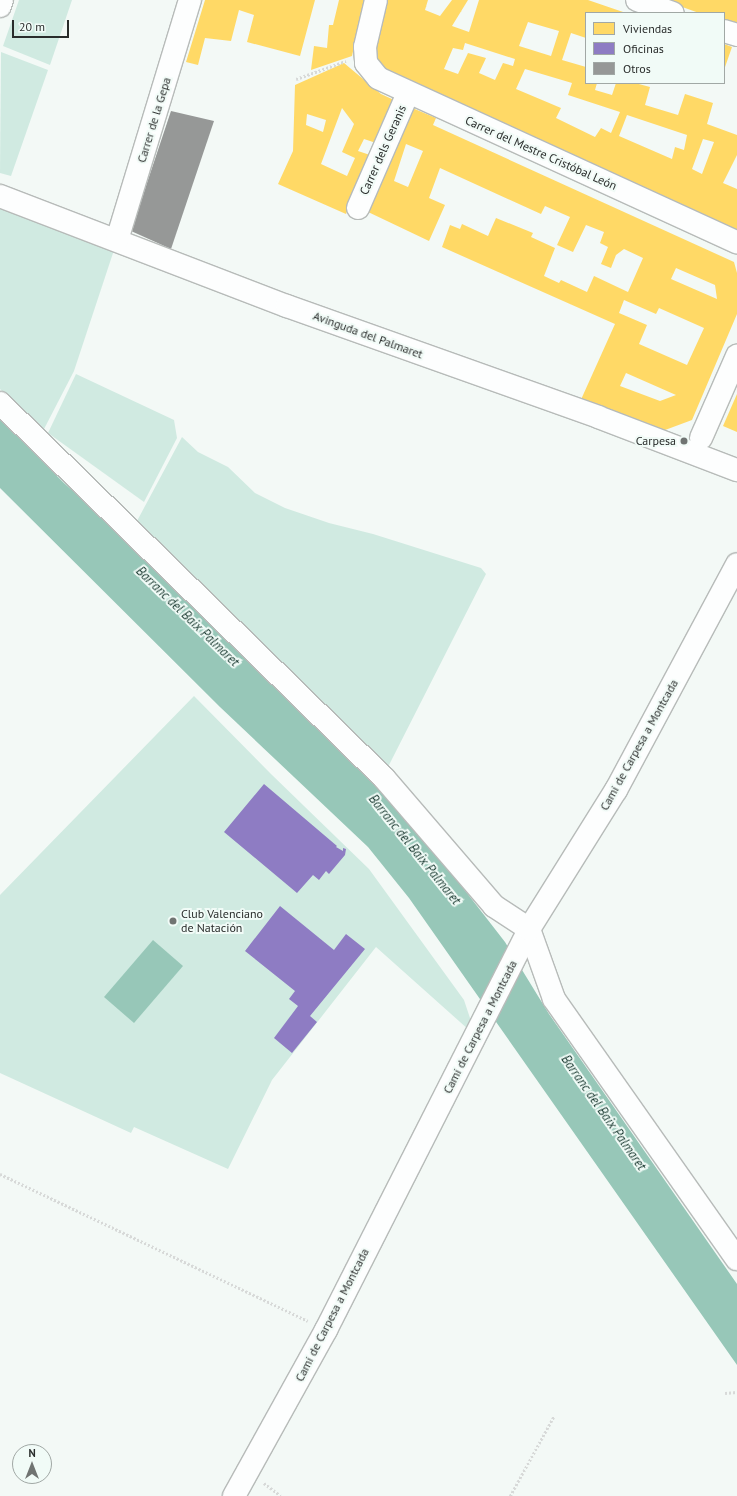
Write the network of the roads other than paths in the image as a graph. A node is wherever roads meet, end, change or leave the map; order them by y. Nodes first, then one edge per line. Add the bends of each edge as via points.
1 (2, 0) edge
2 (190, 0) edge
3 (376, 0) edge
4 (636, 0) edge
5 (0, 6) edge
6 (670, 12) edge
7 (725, 31) edge
8 (737, 36) edge
9 (408, 93) junction
10 (0, 196) edge
11 (358, 208) dead end
12 (117, 240) junction
13 (737, 242) edge
14 (737, 356) edge
15 (0, 403) edge
16 (701, 438) dead end
17 (737, 470) edge
18 (737, 564) edge
19 (526, 935) junction
20 (737, 1259) edge
21 (234, 1496) edge

1 - 5 street
2 - 12 street, Carrer de la Gepa
3 - 9 street, Carrer del Mestre Cristóbal León via 365,53 371,72
4 - 6 street
7 - 8 street
9 - 11 street, Carrer dels Geranis
9 - 13 street, Carrer del Mestre Cristóbal León
10 - 12 street, Avinguda del Palmaret
12 - 17 street, Avinguda del Palmaret via 287,306 598,417
14 - 16 street
15 - 19 street via 384,778 494,906
18 - 19 street, Camí de Carpesa a Montcada via 616,790
19 - 20 street via 554,999
19 - 21 street, Camí de Carpesa a Montcada via 326,1330

